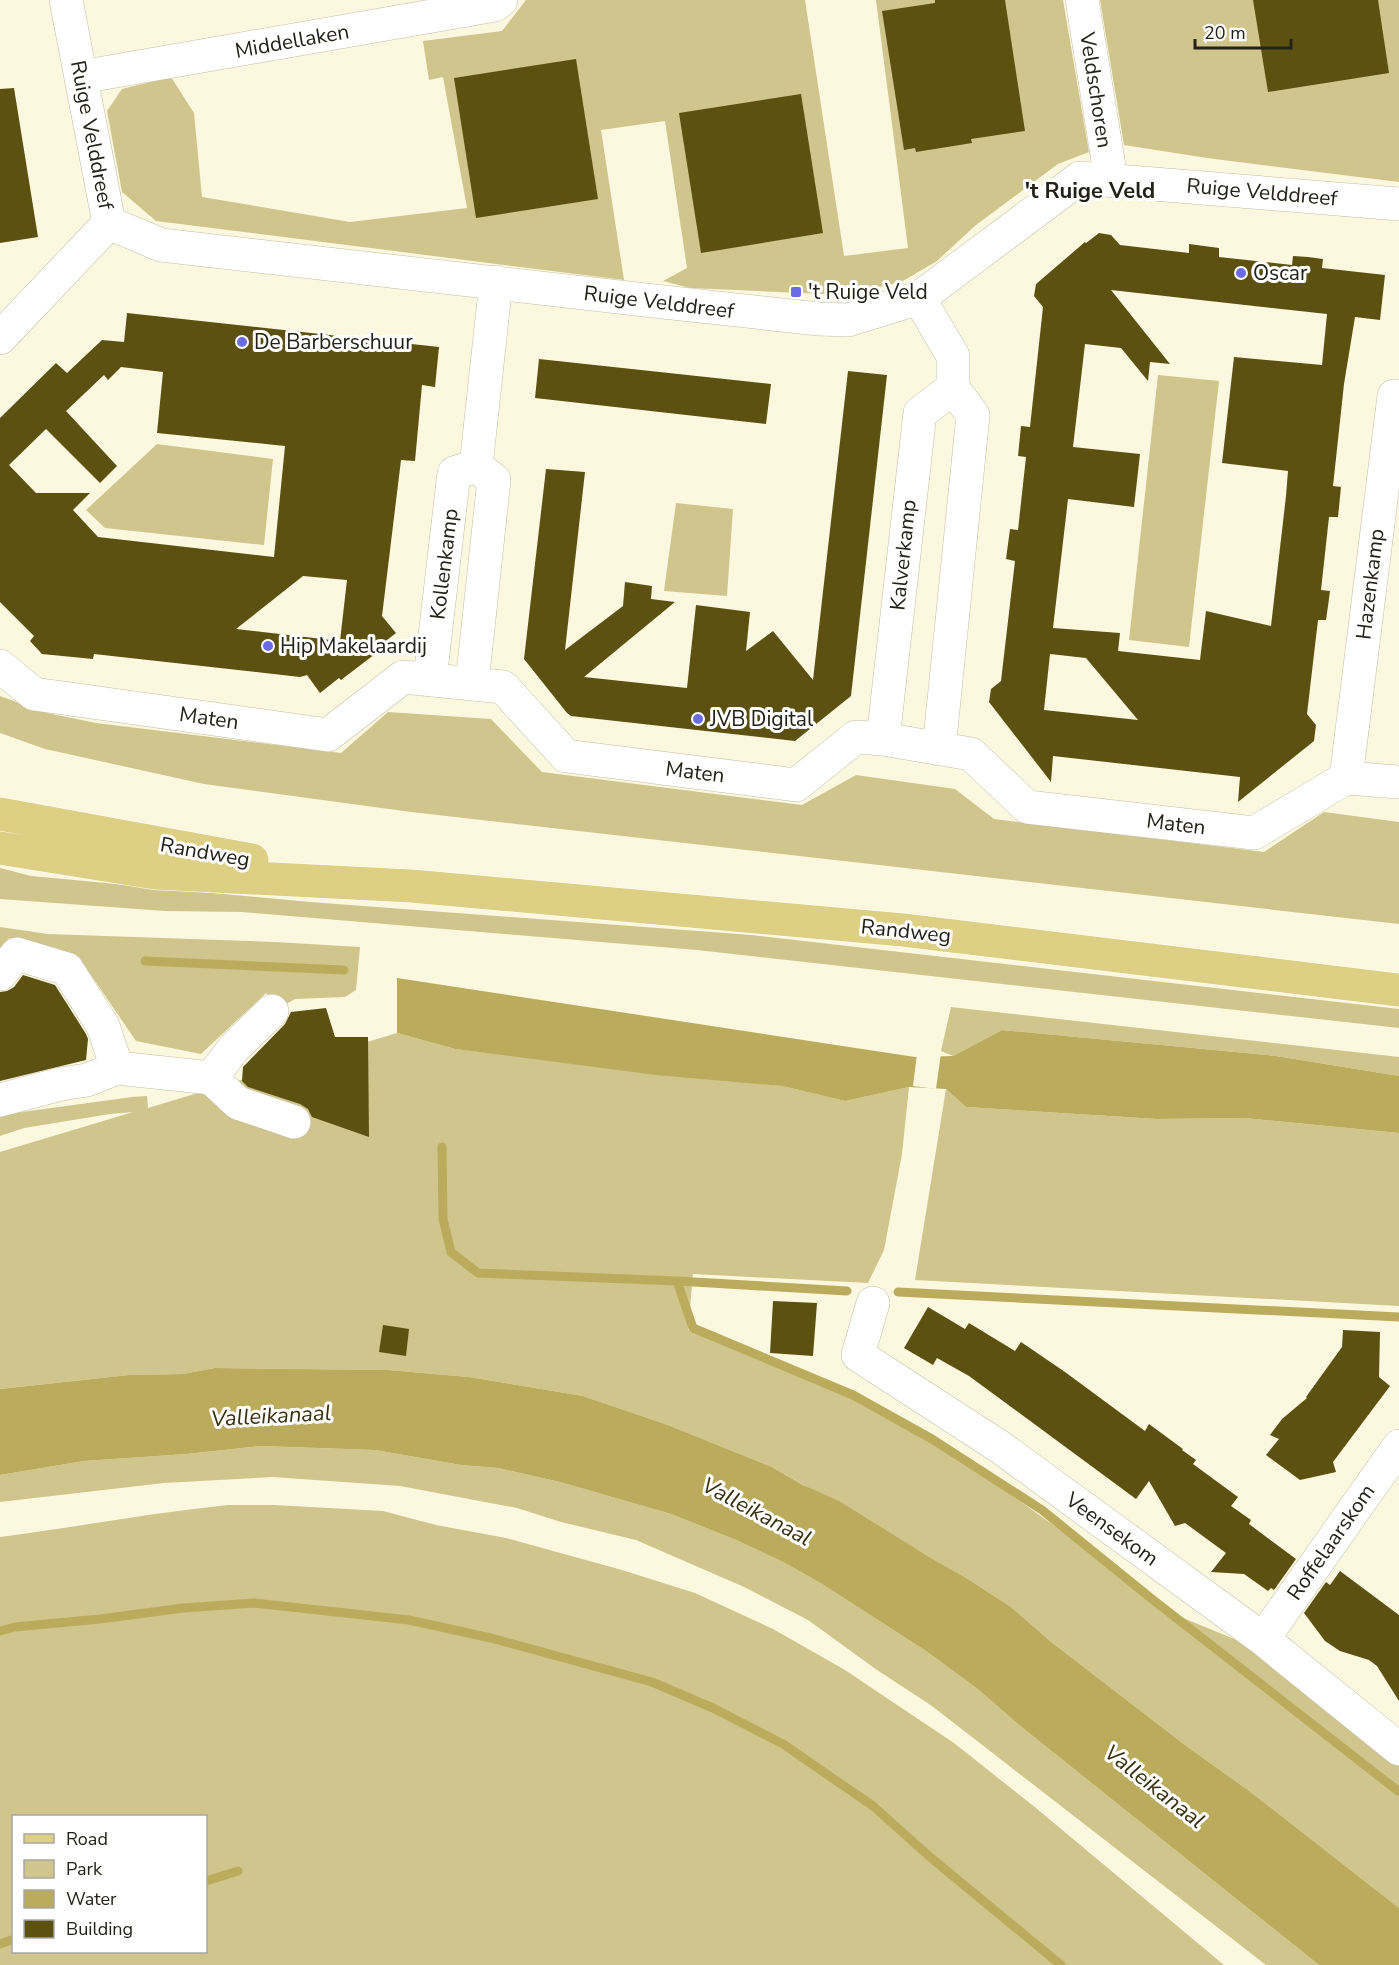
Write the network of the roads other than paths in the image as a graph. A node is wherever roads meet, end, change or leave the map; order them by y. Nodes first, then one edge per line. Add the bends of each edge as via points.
1 (66, 0) edge
2 (501, 0) edge
3 (1082, 0) edge
4 (81, 77) junction
5 (1111, 179) junction
6 (1399, 204) edge
7 (109, 223) junction
8 (496, 282) junction
9 (919, 298) junction
10 (0, 338) edge
11 (953, 388) junction
12 (1399, 396) edge
13 (476, 466) junction
14 (0, 666) edge
15 (430, 679) junction
16 (472, 683) junction
17 (883, 739) junction
18 (939, 749) junction
19 (1346, 778) junction
20 (1399, 782) edge
21 (0, 814) edge
22 (0, 848) edge
23 (411, 886) junction
24 (0, 974) edge
25 (1399, 990) edge
26 (272, 1011) dead end
27 (117, 1068) junction
28 (212, 1078) junction
29 (0, 1100) edge
30 (294, 1122) dead end
31 (873, 1303) dead end
32 (1399, 1446) edge
33 (1263, 1639) junction
34 (1399, 1749) edge

1 - 4 street, Ruige Velddreef
2 - 4 street, Middellaken via 495,5
3 - 5 street, Veldschoren
4 - 7 street, Ruige Velddreef
5 - 6 street, Ruige Velddreef
5 - 9 street, Ruige Velddreef via 1080,178
7 - 8 street, Ruige Velddreef via 161,245
7 - 10 street
8 - 9 street, Ruige Velddreef via 819,319 848,320
8 - 13 street
9 - 11 street via 953,356
11 - 17 street, Kalverkamp via 920,413
11 - 18 street via 974,415
12 - 19 street, Hazenkamp via 1394,396
13 - 15 street, Kollenkamp via 454,473
13 - 16 street, Kollenkamp via 494,480
14 - 15 street, Maten via 34,694 328,735 403,677
15 - 16 street, Maten
16 - 17 street, Maten via 503,687 566,756 796,785 856,737
17 - 18 street, Maten
18 - 19 street, Maten via 971,754 1027,807 1254,833
19 - 20 street
21 - 23 main road, Randweg
22 - 23 main road, Randweg via 155,873
23 - 25 main road, Randweg via 903,930
24 - 27 street via 17,954 67,969 103,1026
26 - 28 street via 234,1048
27 - 28 street
27 - 29 street via 87,1080
28 - 30 street via 238,1103
31 - 33 street, Veensekom via 858,1355 1000,1448
32 - 33 street, Roffelaarskom
33 - 34 street, Veensekom

